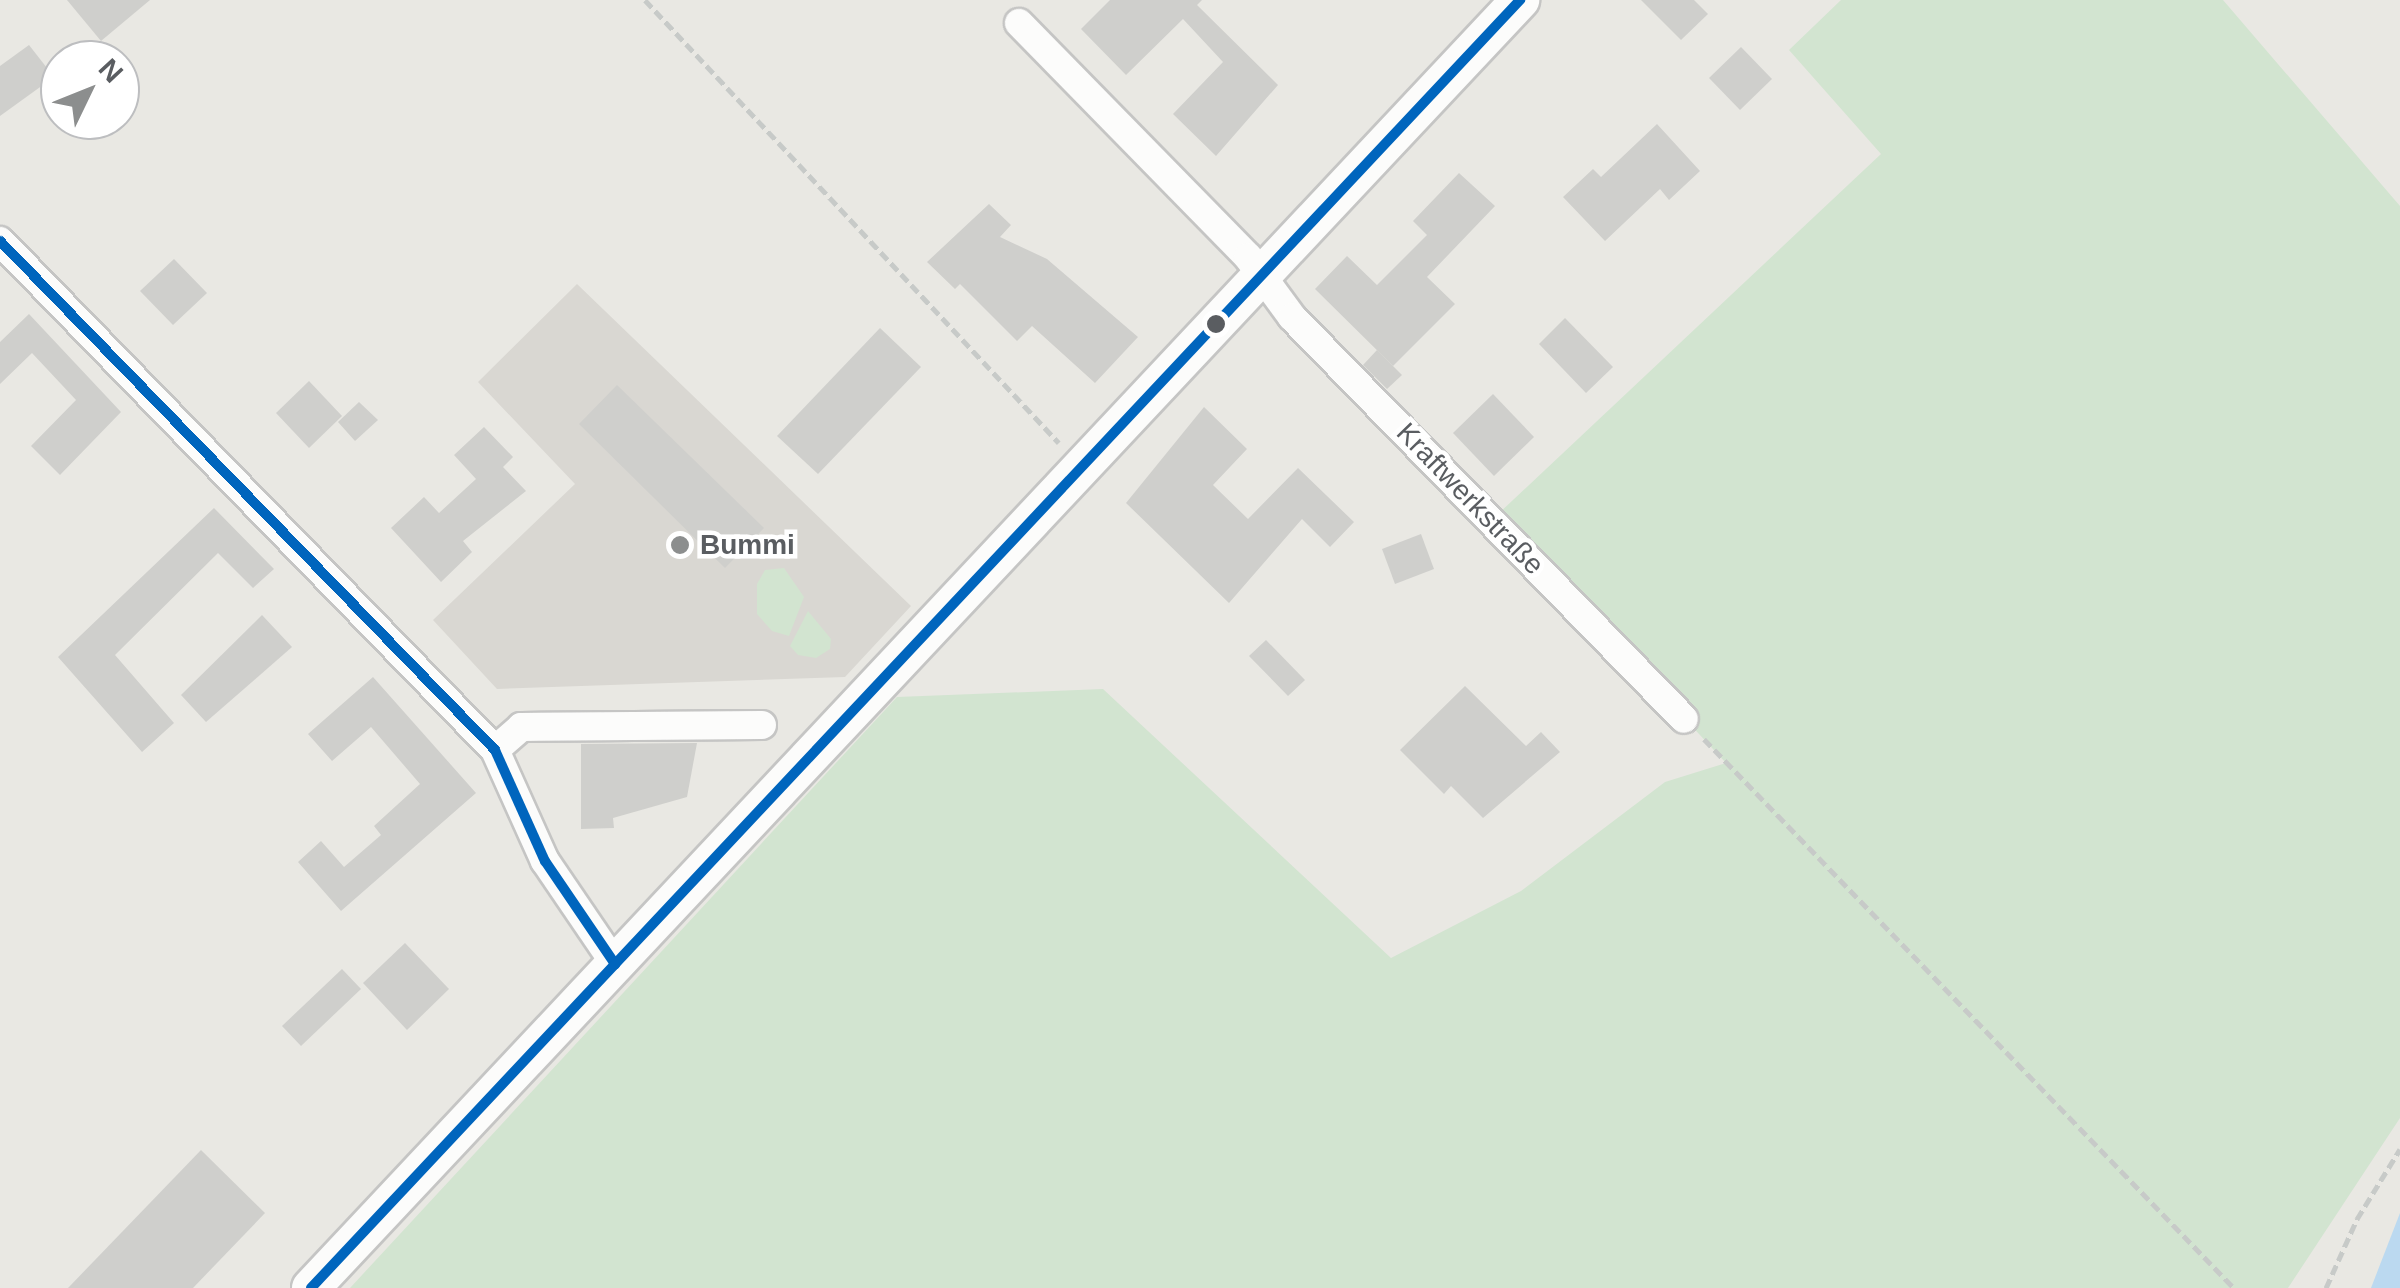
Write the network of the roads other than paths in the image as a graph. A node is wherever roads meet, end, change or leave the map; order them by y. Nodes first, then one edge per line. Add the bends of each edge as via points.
1 (1520, 0) edge
2 (1020, 23) dead end
3 (0, 240) edge
4 (1262, 274) junction
5 (1684, 719) road end
6 (762, 725) dead end
7 (495, 750) junction
8 (615, 964) junction
9 (311, 1288) edge

1 - 4 main road
2 - 4 street, Kraftwerkstraße
3 - 7 street
4 - 5 street, Kraftwerkstraße via 1292,317
4 - 8 main road
6 - 7 street via 520,727
7 - 8 street via 545,861
8 - 9 main road

